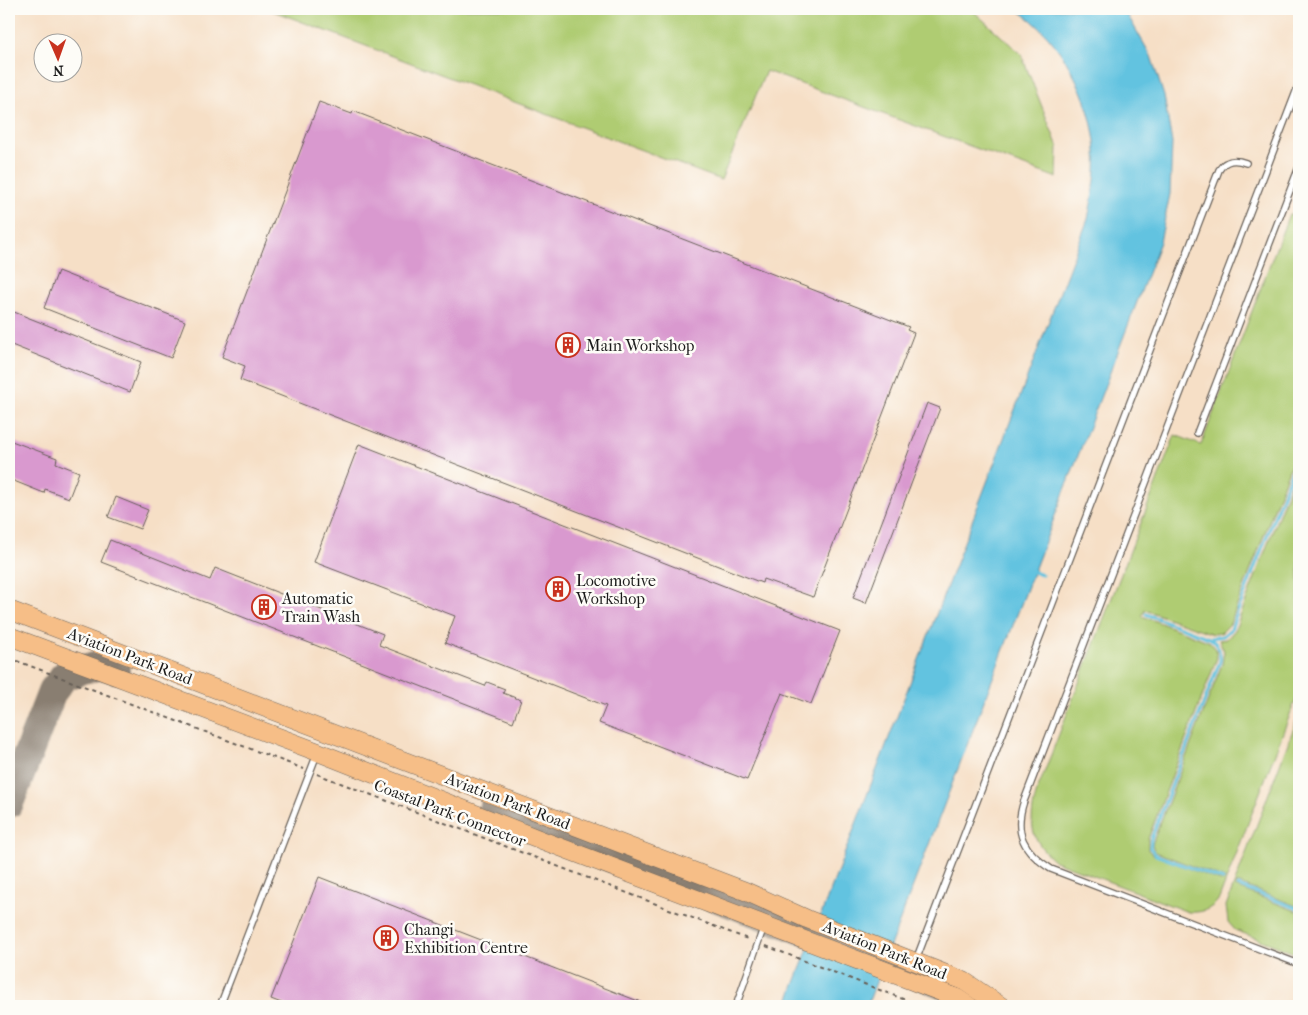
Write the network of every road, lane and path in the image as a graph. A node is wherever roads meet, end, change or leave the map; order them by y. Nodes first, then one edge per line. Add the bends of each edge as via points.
1 (1299, 86) edge
2 (1246, 163) dead end
3 (1299, 167) edge
4 (1197, 433) dead end
5 (9, 610) edge
6 (9, 636) edge
7 (9, 658) edge
8 (318, 752) junction
9 (310, 772) junction
10 (764, 924) junction
11 (758, 943) junction
12 (915, 962) junction
13 (1299, 964) edge
14 (960, 1004) edge
15 (220, 1006) edge
16 (736, 1006) edge
17 (922, 1006) edge
18 (1001, 1006) edge

1 - 13 lane via 1024,801 1019,827 1028,851 1051,869
2 - 12 lane via 1234,160 1223,163 1219,170
3 - 4 lane
5 - 12 main road, Aviation Park Road via 736,888
6 - 8 main road, Aviation Park Road
7 - 9 path, Coastal Park Connector
8 - 9 lane
8 - 10 main road, Aviation Park Road
9 - 11 path, Coastal Park Connector
9 - 15 lane
10 - 11 lane
10 - 14 main road, Aviation Park Road via 889,972
11 - 16 lane
11 - 17 path, Coastal Park Connector
12 - 18 main road, Aviation Park Road via 964,981

